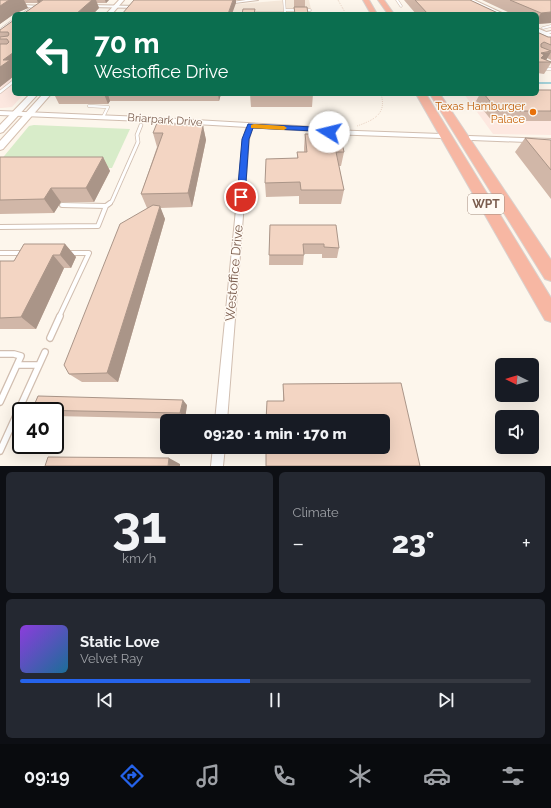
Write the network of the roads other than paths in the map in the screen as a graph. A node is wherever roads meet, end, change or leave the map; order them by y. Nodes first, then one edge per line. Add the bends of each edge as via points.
1 (122, 0) edge
2 (129, 0) edge
3 (256, 0) edge
4 (284, 0) edge
5 (366, 0) edge
6 (375, 0) edge
7 (381, 0) edge
8 (397, 0) edge
9 (463, 0) edge
10 (470, 0) edge
11 (222, 3) edge
12 (0, 5) edge
13 (82, 6) edge
14 (401, 6) dead end
15 (33, 7) junction
16 (47, 7) joint
17 (115, 7) junction
18 (123, 7) junction
19 (142, 7) edge
20 (486, 9) junction
21 (42, 10) edge
22 (285, 10) joint
23 (310, 10) dead end
24 (26, 12) edge
25 (110, 12) edge
26 (119, 12) edge
27 (373, 12) edge
28 (383, 12) edge
29 (390, 12) edge
30 (491, 12) edge
31 (495, 12) edge
32 (12, 21) edge
33 (551, 26) edge
34 (0, 30) edge
35 (540, 31) edge
36 (551, 32) edge
37 (551, 36) edge
38 (551, 40) edge
39 (539, 69) edge
40 (551, 69) edge
41 (12, 83) edge
42 (0, 92) edge
43 (32, 96) edge
44 (45, 96) edge
45 (422, 96) edge
46 (436, 96) edge
47 (89, 106) dead end
48 (0, 113) edge
49 (13, 117) junction
50 (27, 117) junction
51 (103, 117) junction
52 (0, 119) edge
53 (142, 122) junction
54 (249, 129) junction
55 (0, 130) edge
56 (441, 136) dead end
57 (472, 138) dead end
58 (551, 141) edge
59 (0, 147) edge
60 (62, 205) dead end
61 (106, 206) junction
62 (511, 212) junction
63 (0, 227) edge
64 (0, 253) edge
65 (30, 253) edge
66 (59, 253) edge
67 (551, 267) edge
68 (551, 274) edge
69 (551, 314) edge
70 (50, 338) dead end
71 (45, 352) dead end
72 (0, 354) edge
73 (39, 364) junction
74 (18, 365) junction
75 (0, 402) edge
76 (222, 414) edge
77 (0, 451) edge
78 (218, 454) edge
79 (217, 466) edge

1 - 17 main road
2 - 18 main road
3 - 11 street
4 - 22 lane
5 - 27 highway
6 - 28 highway
7 - 29 highway
8 - 14 lane
9 - 20 main road
10 - 20 main road
12 - 15 street
13 - 17 street
15 - 16 street
15 - 24 lane
16 - 21 lane
17 - 18 street
17 - 25 main road
18 - 19 street
18 - 26 main road
20 - 30 main road
20 - 31 main road
22 - 23 lane
32 - 34 lane
33 - 35 lane
35 - 36 street
35 - 37 main road
35 - 38 main road
39 - 40 lane
41 - 42 lane
43 - 49 main road
44 - 50 main road
45 - 69 highway, WPT
46 - 62 highway, WPT
47 - 51 lane via 108,106
48 - 49 street, Briarpark Drive
49 - 50 street, Briarpark Drive
49 - 52 street, Briarpark Drive
49 - 55 main road
50 - 51 street, Briarpark Drive
50 - 53 street, Briarpark Drive
50 - 59 main road
51 - 53 street, Briarpark Drive
53 - 54 street, Briarpark Drive
53 - 61 lane via 137,135 138,142 112,200
54 - 56 street, Briarpark Drive via 315,135 329,132
54 - 76 street, Westoffice Drive via 246,139
57 - 58 street
60 - 61 lane
61 - 63 lane via 98,226
62 - 67 highway
62 - 68 highway, WPT
64 - 65 lane
66 - 70 lane via 89,253
71 - 73 lane
72 - 74 lane via 21,356
73 - 74 lane
73 - 77 lane
74 - 75 lane
78 - 79 street

